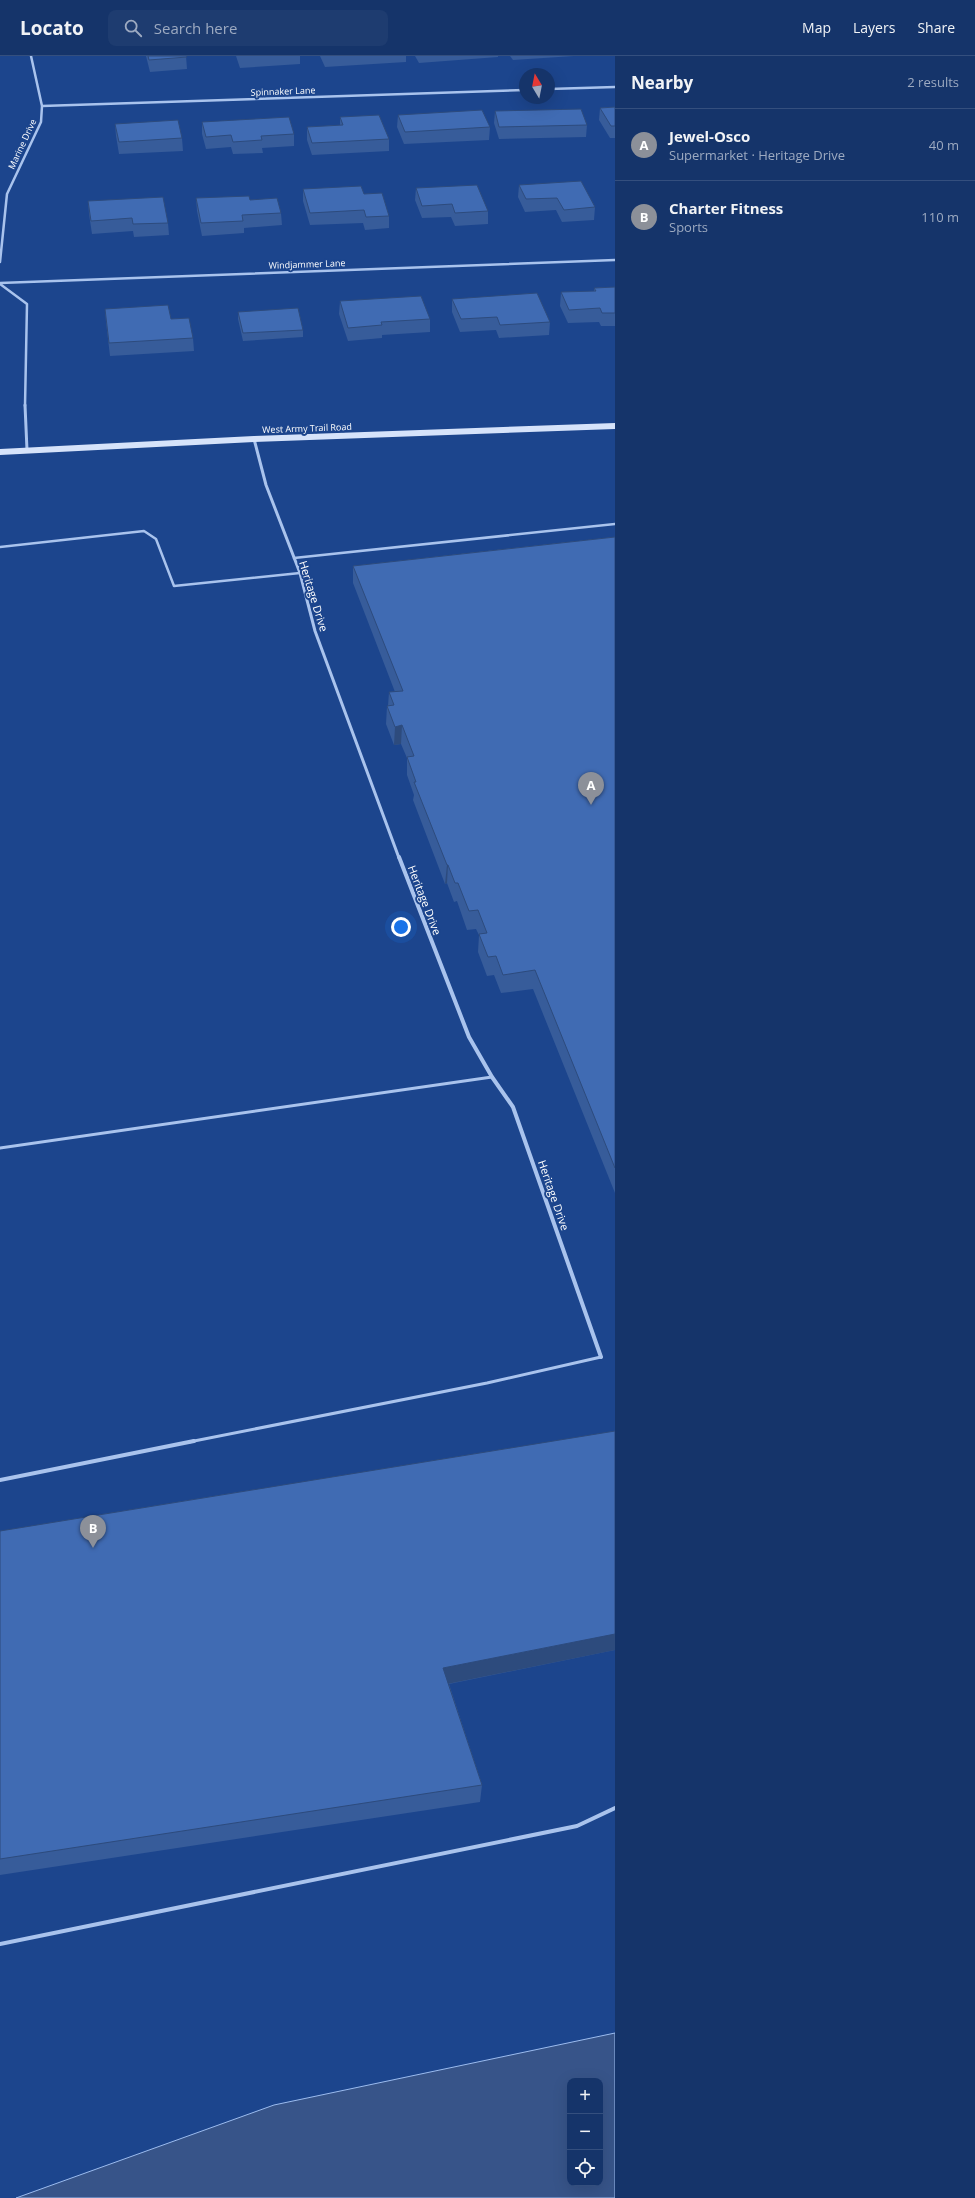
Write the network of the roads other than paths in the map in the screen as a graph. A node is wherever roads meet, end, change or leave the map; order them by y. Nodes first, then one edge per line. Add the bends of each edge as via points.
1 (31, 56) edge
2 (615, 87) edge
3 (555, 89) edge
4 (519, 90) edge
5 (42, 106) junction
6 (615, 260) edge
7 (0, 262) edge
8 (0, 284) edge
9 (615, 426) edge
10 (254, 439) junction
11 (26, 450) junction
12 (0, 452) edge
13 (615, 524) edge
14 (0, 547) edge
15 (294, 558) junction
16 (300, 573) junction
17 (492, 1077) junction
18 (0, 1148) edge
19 (601, 1357) joint
20 (0, 1480) edge
21 (615, 1808) edge
22 (0, 1944) edge

1 - 5 street, Marine Drive
2 - 3 street
4 - 5 street, Spinnaker Lane
5 - 7 street, Marine Drive via 41,122 7,194
6 - 8 street, Windjammer Lane
8 - 11 street via 27,304
9 - 10 main road, West Army Trail Road
10 - 11 main road, West Army Trail Road
10 - 15 street, Heritage Drive via 266,485
11 - 12 main road, West Army Trail Road
13 - 15 lane
14 - 16 lane via 144,531 156,539 174,586
15 - 16 street, Heritage Drive
16 - 17 street, Heritage Drive via 315,632 413,897 469,1037
17 - 18 lane
17 - 19 street, Heritage Drive via 513,1106
19 - 20 lane via 487,1384
21 - 22 lane via 577,1826

